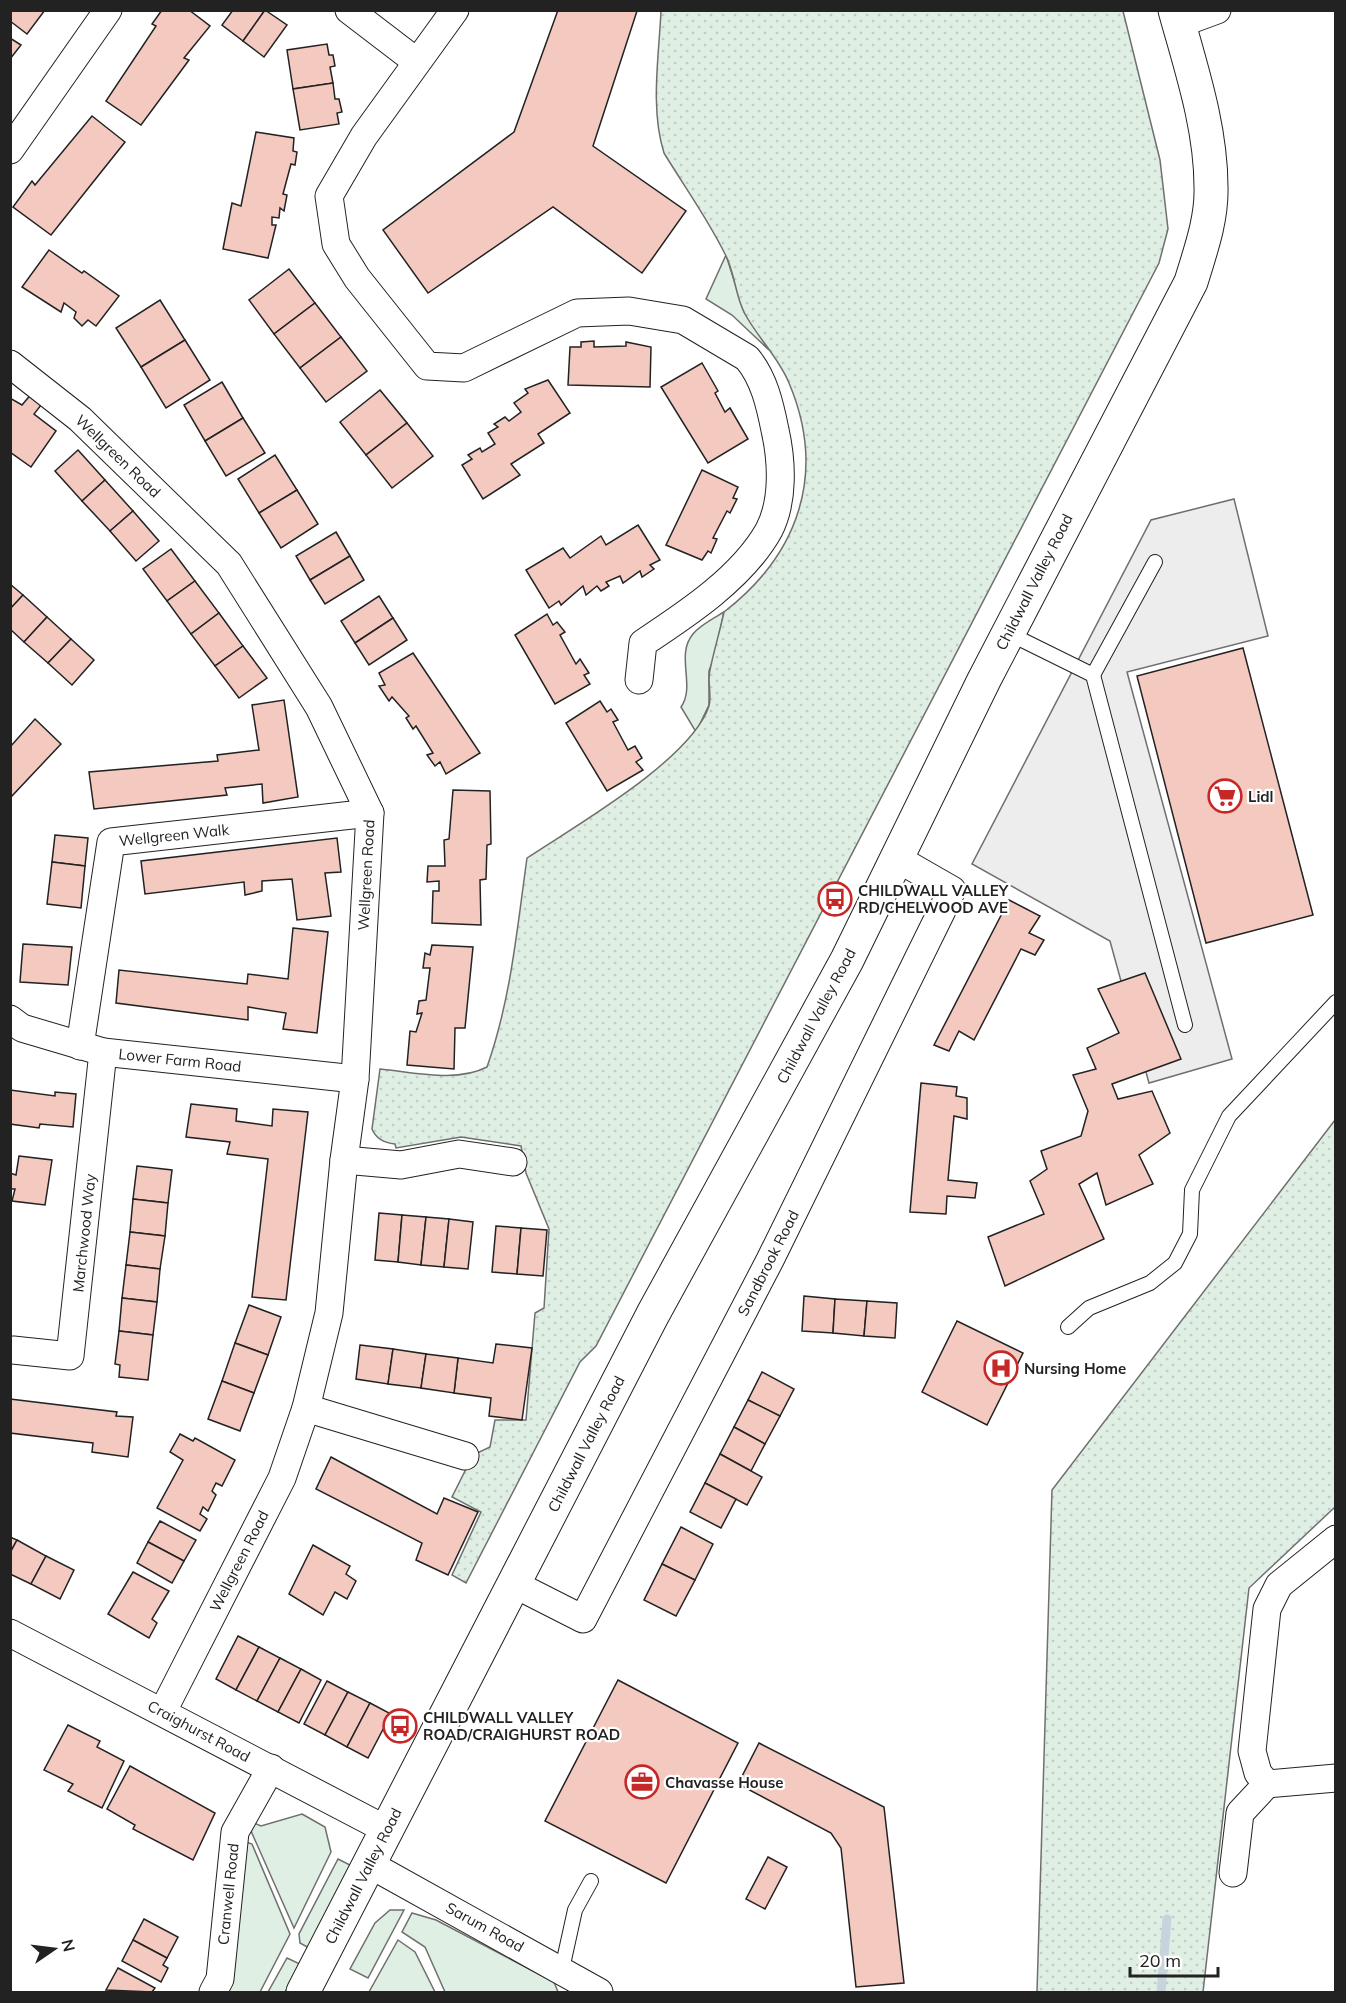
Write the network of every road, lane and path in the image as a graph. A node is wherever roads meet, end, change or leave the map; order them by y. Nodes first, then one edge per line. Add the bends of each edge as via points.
1 (108, 10) edge
2 (349, 10) edge
3 (455, 10) edge
4 (1217, 10) edge
5 (1177, 17) edge
6 (417, 62) junction
7 (10, 150) edge
8 (10, 364) edge
9 (1155, 562) dead end
10 (1008, 633) junction
11 (1093, 675) junction
12 (639, 680) dead end
13 (370, 813) junction
14 (898, 859) junction
15 (1335, 1002) edge
16 (10, 1019) edge
17 (1185, 1024) dead end
18 (92, 1049) junction
19 (355, 1079) junction
20 (344, 1160) junction
21 (513, 1162) dead end
22 (1068, 1327) dead end
23 (13, 1350) dead end
24 (306, 1407) junction
25 (465, 1456) dead end
26 (1335, 1539) edge
27 (514, 1584) junction
28 (10, 1633) edge
29 (163, 1711) junction
30 (270, 1768) junction
31 (1335, 1778) edge
32 (1267, 1784) junction
33 (387, 1830) junction
34 (369, 1864) junction
35 (1233, 1873) dead end
36 (591, 1881) dead end
37 (562, 1970) junction
38 (591, 1990) edge
39 (213, 1992) edge
40 (303, 1992) edge

1 - 7 street
2 - 6 street
3 - 6 street
4 - 5 street
5 - 10 main road, Childwall Valley Road via 1207,135 1212,189 1206,231 1191,282
6 - 12 street via 364,136 329,196 336,244 357,278 427,366 464,368 577,314 629,311 683,320 747,358 770,405 780,451 780,489 769,529 731,578 643,643
8 - 13 street, Wellgreen Road via 80,419 229,564 319,707
9 - 11 lane
10 - 11 lane
10 - 14 main road, Childwall Valley Road
11 - 17 lane
13 - 18 street, Wellgreen Walk via 111,842
13 - 19 street, Wellgreen Road
14 - 27 main road, Childwall Valley Road via 653,1314
14 - 27 street, Sandbrook Road via 952,890 770,1260 583,1619
15 - 22 lane via 1229,1116 1192,1190 1190,1234 1175,1263 1150,1283 1089,1308
16 - 18 street, Lower Farm Road via 22,1028
18 - 19 street, Lower Farm Road
18 - 23 street, Marchwood Way via 70,1356
19 - 20 street, Wellgreen Road
20 - 21 street via 401,1165 459,1154
20 - 24 street, Wellgreen Road via 329,1312
24 - 25 street
24 - 29 street, Wellgreen Road via 282,1478
26 - 32 street via 1279,1585 1267,1609 1252,1752 1258,1773
27 - 33 main road, Childwall Valley Road
28 - 29 street, Craighurst Road
29 - 30 street, Craighurst Road
30 - 33 street, Craighurst Road
30 - 39 street, Cranwell Road via 235,1832 220,1978
31 - 32 street
32 - 35 street via 1240,1813
33 - 34 main road, Childwall Valley Road
34 - 37 street, Sarum Road
34 - 40 main road, Childwall Valley Road
36 - 37 lane via 575,1910
37 - 38 street, Sarum Road

